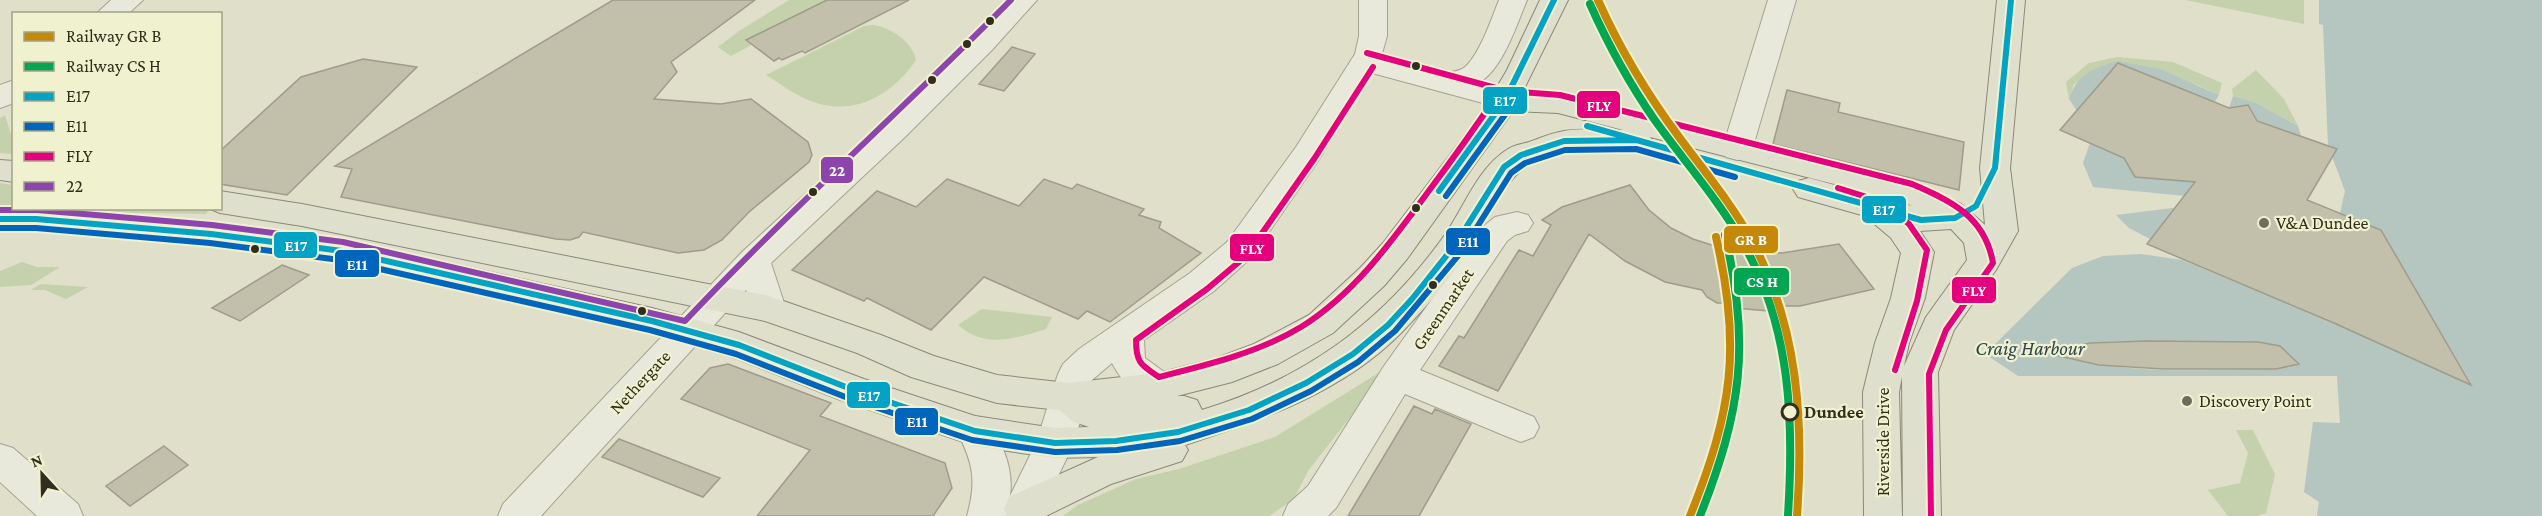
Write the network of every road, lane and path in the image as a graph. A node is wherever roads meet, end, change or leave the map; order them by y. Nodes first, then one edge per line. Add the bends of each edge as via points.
1 (1023, 0) edge
2 (1373, 0) edge
3 (1513, 0) edge
4 (1554, 0) edge
5 (1782, 0) edge
6 (2011, 0) edge
7 (1365, 62) junction
8 (1438, 80) junction
9 (1515, 102) junction
10 (1636, 140) junction
11 (1737, 150) junction
12 (1995, 168) junction
13 (222, 202) edge
14 (1878, 209) junction
15 (1955, 218) junction
16 (0, 219) edge
17 (1517, 222) dead end
18 (754, 260) junction
19 (1984, 262) junction
20 (718, 298) junction
21 (769, 309) junction
22 (688, 331) junction
23 (1128, 335) junction
24 (1397, 376) junction
25 (1158, 387) junction
26 (1068, 397) junction
27 (1249, 410) junction
28 (1521, 427) dead end
29 (975, 430) junction
30 (1054, 442) junction
31 (0, 459) edge
32 (1019, 513) edge
33 (64, 516) edge
34 (517, 516) edge
35 (986, 516) edge
36 (1302, 516) edge
37 (1883, 516) edge
38 (1922, 516) edge

1 - 18 street, Nethergate via 894,130
2 - 7 street via 1373,36
3 - 8 street via 1474,74
4 - 9 main road
5 - 11 street
6 - 12 main road
7 - 8 street
7 - 23 street via 1307,154 1239,250
8 - 9 street
9 - 10 main road
9 - 11 main road via 1558,104
9 - 25 main road via 1484,132 1372,277 1321,324 1266,354 1219,372
10 - 14 main road
10 - 27 main road via 1564,141 1537,148 1512,161 1504,167 1455,245 1388,325 1353,354 1306,383
11 - 15 main road via 1910,193
12 - 15 main road via 1976,207
12 - 19 main road, Riverside Drive via 2002,231
13 - 20 main road
14 - 15 main road via 1921,220
14 - 37 main road, Riverside Drive via 1902,230 1918,252 1881,392
15 - 19 main road via 1981,243
16 - 22 main road via 67,221 342,251
17 - 24 street, Greenmarket via 1496,233
18 - 20 street, Nethergate
18 - 21 street
19 - 38 main road, Riverside Drive via 1938,326 1920,372
20 - 21 main road
20 - 22 street, Nethergate
21 - 26 main road via 968,381 997,389
22 - 29 main road via 739,345
22 - 34 street, Nethergate
23 - 25 street via 1126,358 1143,378
23 - 26 street via 1076,374
24 - 28 street
24 - 36 street, Greenmarket via 1322,497
25 - 26 main road
26 - 27 main road via 1088,412 1117,417 1211,407
26 - 30 street
27 - 30 main road via 1178,432 1116,441
27 - 32 main road via 1181,446 1099,472
29 - 30 main road
29 - 35 street via 992,466 993,495
30 - 32 street
31 - 33 street

